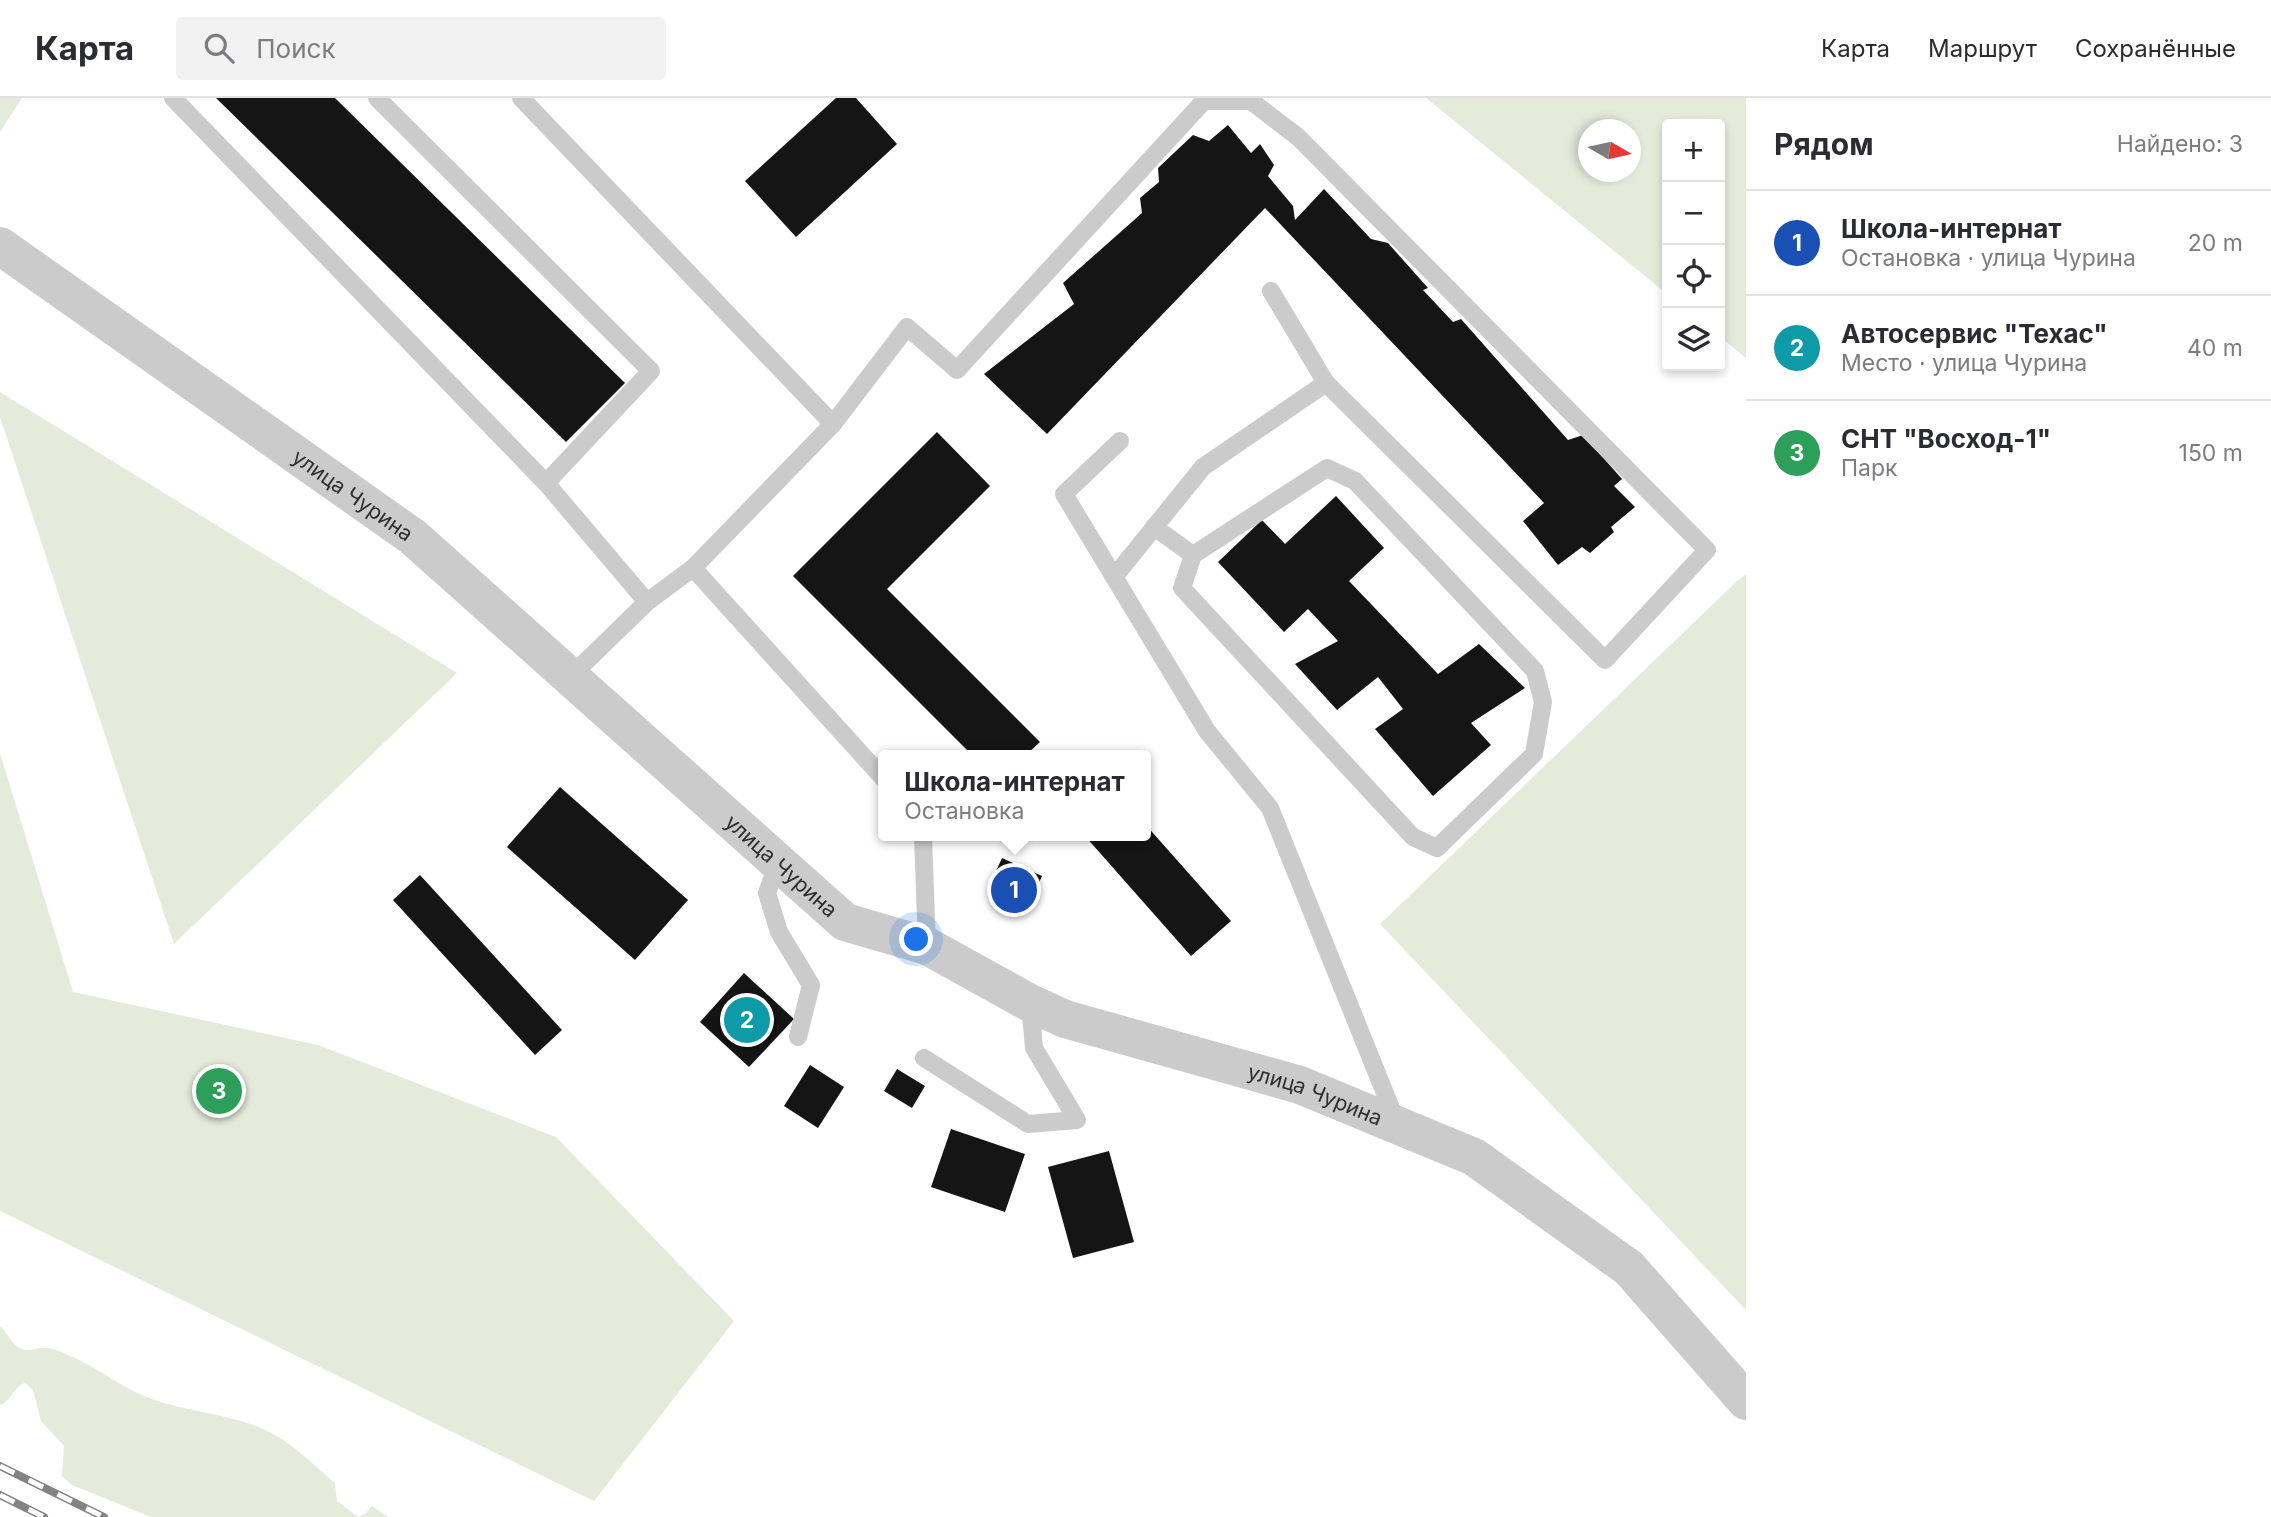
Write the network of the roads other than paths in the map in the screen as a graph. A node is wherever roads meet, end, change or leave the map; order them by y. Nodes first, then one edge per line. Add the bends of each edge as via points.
1 (173, 98) edge
2 (377, 98) edge
3 (521, 98) edge
4 (0, 246) edge
5 (1271, 291) dead end
6 (1326, 383) junction
7 (833, 424) junction
8 (1120, 441) dead end
9 (546, 483) junction
10 (1154, 527) junction
11 (1193, 555) junction
12 (692, 568) junction
13 (1114, 577) junction
14 (647, 602) junction
15 (570, 677) junction
16 (878, 773) edge
17 (923, 841) edge
18 (778, 862) junction
19 (927, 946) junction
20 (1030, 1003) junction
21 (798, 1037) dead end
22 (925, 1058) dead end
23 (1399, 1126) junction
24 (1746, 1401) edge

1 - 9 lane
2 - 9 lane via 652,371
3 - 7 lane
4 - 15 street, улица Чурина via 413,537
5 - 6 lane
6 - 7 lane via 1605,660 1707,550 1298,137 1251,101 1203,101 957,370 907,327
6 - 10 lane via 1203,467
7 - 12 lane
8 - 13 lane via 1064,495
9 - 14 lane
10 - 11 lane
10 - 13 lane
11 - 11 lane via 1182,588 1413,837 1437,848 1534,754 1543,702 1535,671 1354,481 1327,468
12 - 14 lane
12 - 16 lane
13 - 23 lane via 1207,731 1270,808
14 - 15 lane
15 - 18 street, улица Чурина
17 - 19 lane
18 - 19 street, улица Чурина via 845,922
18 - 21 lane via 767,893 779,932 811,985
19 - 20 street, улица Чурина
20 - 22 lane via 1034,1048 1077,1120 1028,1124
20 - 23 street, улица Чурина via 1065,1019 1300,1085
23 - 24 street, улица Чурина via 1474,1157 1629,1268

